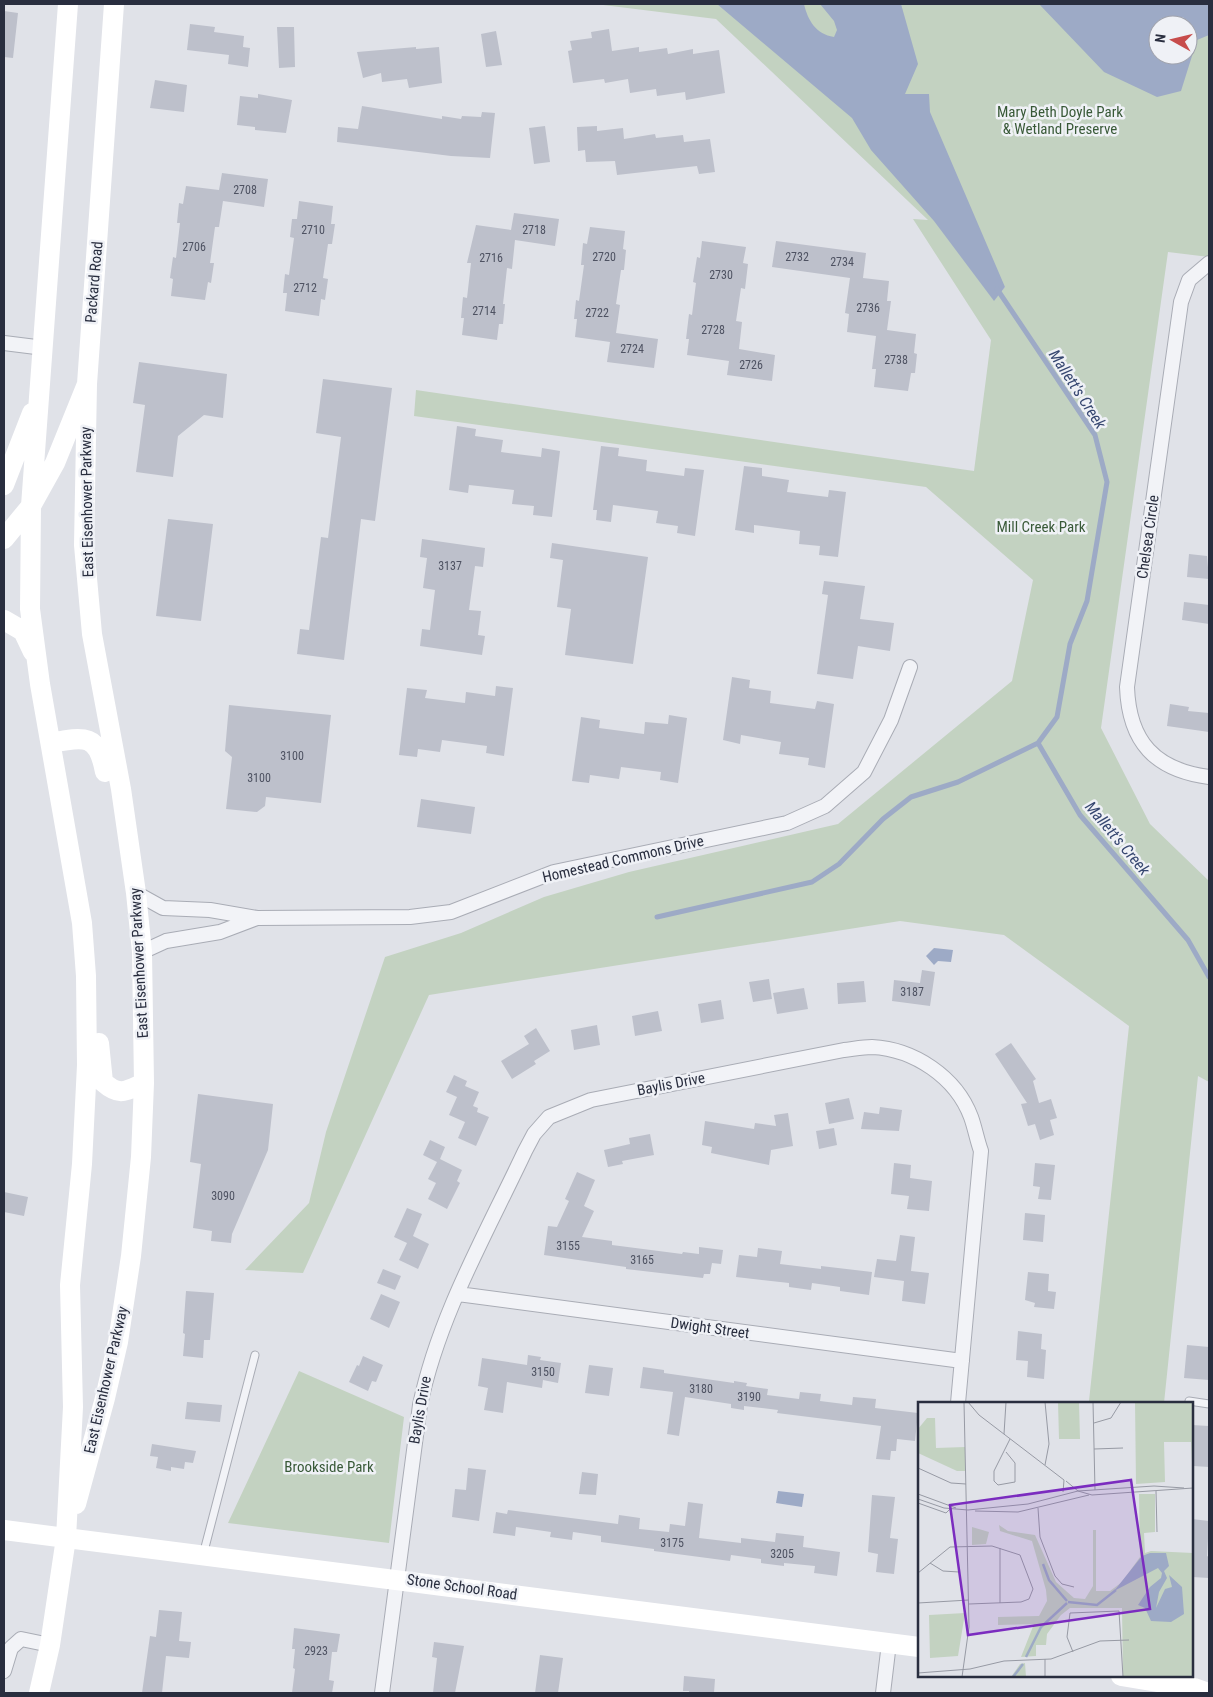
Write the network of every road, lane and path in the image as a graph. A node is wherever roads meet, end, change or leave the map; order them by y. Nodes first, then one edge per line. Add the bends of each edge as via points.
1 (68, 4) edge
2 (103, 4) edge
3 (114, 4) edge
4 (107, 108) junction
5 (1209, 263) edge
6 (4, 343) edge
7 (44, 348) junction
8 (87, 384) junction
9 (40, 392) junction
10 (4, 485) edge
11 (31, 506) junction
12 (4, 539) edge
13 (4, 620) edge
14 (37, 661) junction
15 (910, 667) dead end
16 (51, 743) junction
17 (1209, 777) edge
18 (127, 824) junction
19 (136, 893) junction
20 (257, 918) junction
21 (142, 952) junction
22 (86, 976) junction
23 (144, 1082) junction
24 (458, 1294) junction
25 (255, 1355) dead end
26 (962, 1361) junction
27 (1189, 1401) dead end
28 (958, 1402) edge
29 (1209, 1404) edge
30 (4, 1530) edge
31 (66, 1538) junction
32 (203, 1555) junction
33 (396, 1578) junction
34 (889, 1643) junction
35 (50, 1645) junction
36 (918, 1647) edge
37 (4, 1671) edge
38 (1127, 1677) edge
39 (39, 1693) edge
40 (382, 1693) edge
41 (883, 1693) edge
42 (1208, 1693) edge

1 - 7 main road
2 - 4 main road via 98,59
3 - 4 main road, Packard Road
4 - 8 main road, Packard Road
5 - 17 street, Chelsea Circle via 1189,280 1181,302 1127,687 1128,712 1140,739 1155,756 1172,768
6 - 7 street
7 - 9 main road
8 - 11 main road, Packard Road via 55,463
8 - 18 main road, East Eisenhower Parkway via 84,545 92,634
9 - 10 main road
9 - 11 main road, East Eisenhower Parkway
11 - 12 main road, Packard Road
11 - 14 main road, East Eisenhower Parkway via 30,609
13 - 14 main road via 22,631
14 - 16 main road, East Eisenhower Parkway
15 - 20 street, Homestead Commons Drive via 891,720 864,772 825,806 787,823 554,872 451,912 410,917
16 - 18 main road via 82,738 92,740 99,748 111,799
16 - 22 main road, East Eisenhower Parkway via 75,871
18 - 19 main road, East Eisenhower Parkway
19 - 20 street, Homestead Commons Drive via 163,908 210,910
19 - 21 main road, East Eisenhower Parkway
20 - 21 street, Homestead Commons Drive via 220,932 166,941
21 - 23 main road, East Eisenhower Parkway
22 - 23 main road via 95,992 98,1009 103,1082 113,1091 120,1092
22 - 31 main road, East Eisenhower Parkway via 82,1154 70,1285 73,1407
23 - 31 main road, East Eisenhower Parkway via 141,1156 131,1256 118,1342
24 - 26 street, Dwight Street
24 - 26 street, Baylis Drive via 525,1151 548,1117 591,1100 769,1064 871,1048 896,1051 920,1060 938,1072 959,1096 981,1151
24 - 33 street, Baylis Drive via 439,1335 420,1404
25 - 32 lane
26 - 28 street, Baylis Drive
27 - 29 lane
30 - 31 main road, Stone School Road
31 - 32 main road, Stone School Road
31 - 35 main road, East Eisenhower Parkway
32 - 33 main road, Stone School Road
33 - 34 main road, Stone School Road
33 - 40 street, Baylis Drive
34 - 36 main road, Stone School Road
34 - 41 street
35 - 37 street via 21,1639 11,1648
35 - 39 main road, East Eisenhower Parkway
38 - 42 main road

